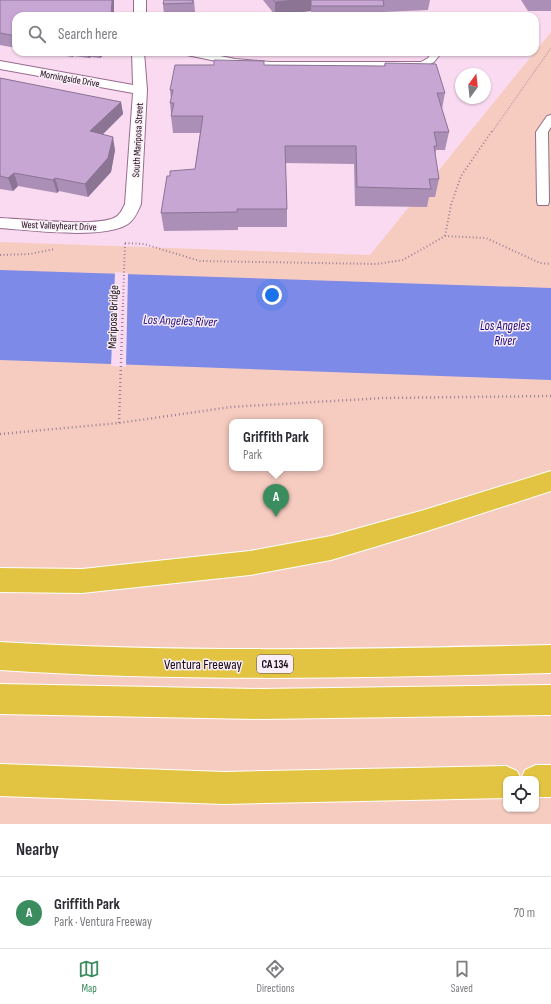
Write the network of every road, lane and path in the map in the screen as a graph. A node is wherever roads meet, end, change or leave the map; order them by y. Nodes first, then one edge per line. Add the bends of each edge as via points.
1 (140, 0) edge
2 (140, 12) edge
3 (551, 48) edge
4 (138, 56) edge
5 (206, 56) edge
6 (434, 56) edge
7 (0, 65) edge
8 (140, 90) junction
9 (551, 118) edge
10 (543, 202) dead end
11 (0, 223) edge
12 (118, 223) joint
13 (445, 236) junction
14 (125, 243) dead end
15 (125, 255) dead end
16 (551, 264) edge
17 (551, 396) edge
18 (119, 423) junction
19 (0, 434) edge
20 (551, 481) edge
21 (0, 580) edge
22 (0, 656) edge
23 (551, 659) edge
24 (0, 699) edge
25 (551, 700) edge
26 (0, 780) edge
27 (539, 781) edge
28 (551, 781) edge
29 (503, 782) edge

1 - 2 street
3 - 13 path via 461,176 451,205
4 - 8 street, South Mariposa Street
5 - 6 lane via 235,62 272,64 423,65
7 - 8 street, Morningside Drive
8 - 12 street, South Mariposa Street via 133,204 130,214
9 - 10 lane via 542,132
11 - 12 street, West Valleyheart Drive via 92,227
13 - 14 path via 403,260 377,264 200,261 144,244
13 - 16 path via 486,238 540,263
15 - 18 path, Mariposa Bridge
17 - 18 path via 383,398 231,407
18 - 19 path
20 - 21 highway via 331,548 250,564 82,581
22 - 23 highway, Ventura Freeway / CA 134 via 190,664
24 - 25 highway via 261,704
26 - 29 highway via 224,788
27 - 28 highway

